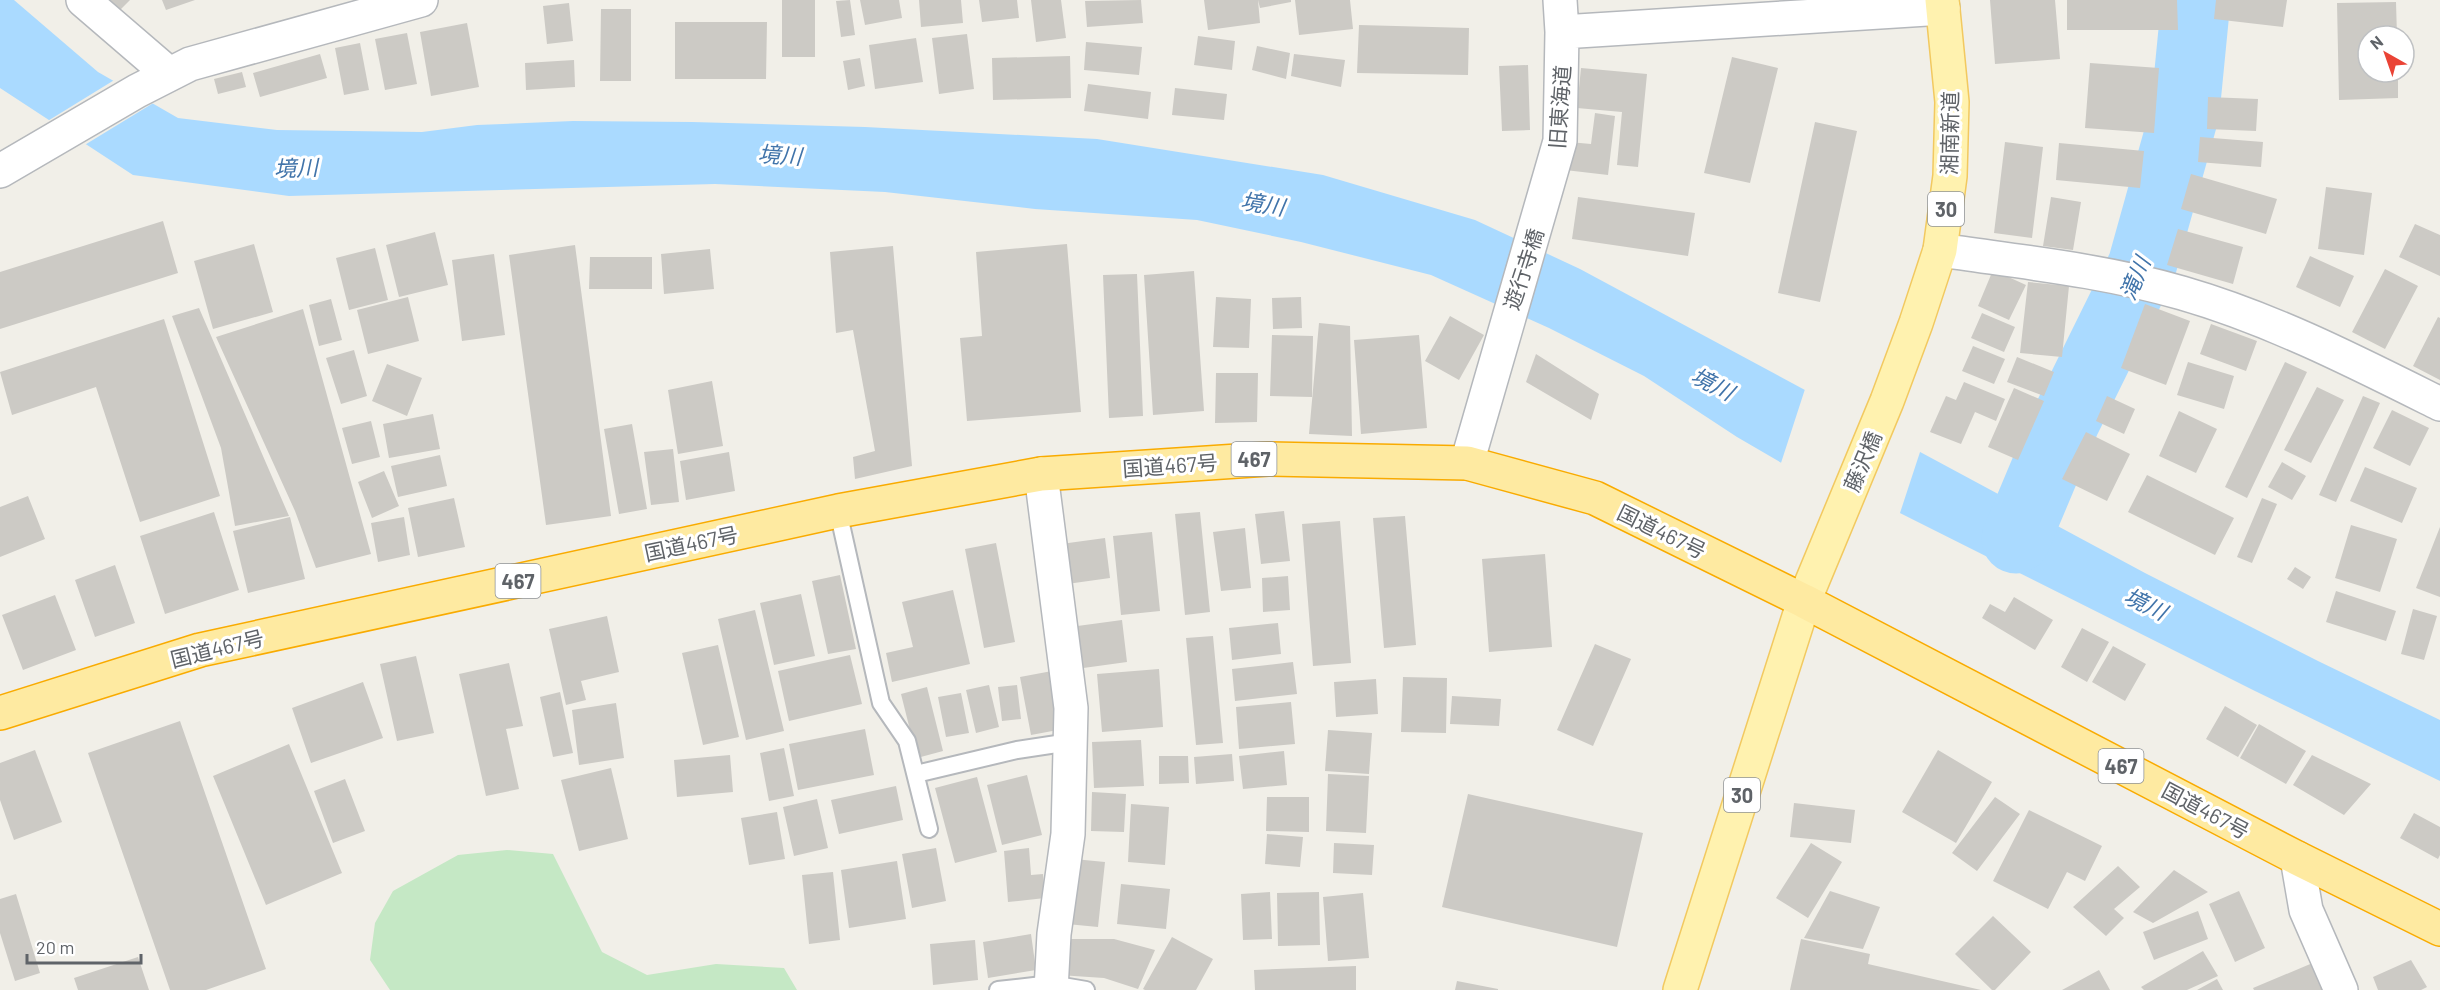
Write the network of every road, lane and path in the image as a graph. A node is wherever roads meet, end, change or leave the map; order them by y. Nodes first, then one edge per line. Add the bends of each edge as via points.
1 (83, 0) edge
2 (421, 0) edge
3 (1560, 0) edge
4 (1943, 4) edge
5 (344, 10) edge
6 (1562, 32) junction
7 (168, 74) junction
8 (18, 153) edge
9 (1541, 212) joint
10 (1940, 250) junction
11 (1887, 401) joint
12 (2440, 404) edge
13 (1467, 463) junction
14 (1041, 474) junction
15 (838, 511) junction
16 (1804, 601) junction
17 (0, 713) edge
18 (1070, 742) junction
19 (916, 774) junction
20 (929, 829) dead end
21 (2297, 858) junction
22 (2440, 929) edge
23 (1051, 987) edge
24 (998, 990) edge
25 (1086, 990) edge
26 (1680, 990) edge
27 (2341, 990) edge

1 - 7 street
2 - 5 street
3 - 6 street, 旧東海道
4 - 6 street
4 - 10 main road, 湘南新道 / 30 via 1952,102 1950,176
5 - 7 street
6 - 9 street, 旧東海道 via 1560,141
7 - 8 street
9 - 13 street, 遊行寺橋
10 - 11 main road, 湘南新道 / 30
10 - 12 street via 2110,275 2181,292 2263,319
11 - 16 main road, 藤沢橋 / 30
13 - 14 highway, 国道467号 / 467 via 1268,459
13 - 16 highway, 国道467号 / 467 via 1595,498
14 - 15 highway, 国道467号 / 467
14 - 18 street via 1071,708
15 - 17 highway, 国道467号 / 467 via 200,651
15 - 19 lane via 881,703 907,741
16 - 21 highway, 国道467号 / 467
16 - 26 main road, 30
18 - 19 lane
18 - 23 street via 1068,834
19 - 20 lane
21 - 22 highway, 国道467号 / 467
21 - 27 street via 2306,910
23 - 24 lane
23 - 25 lane

